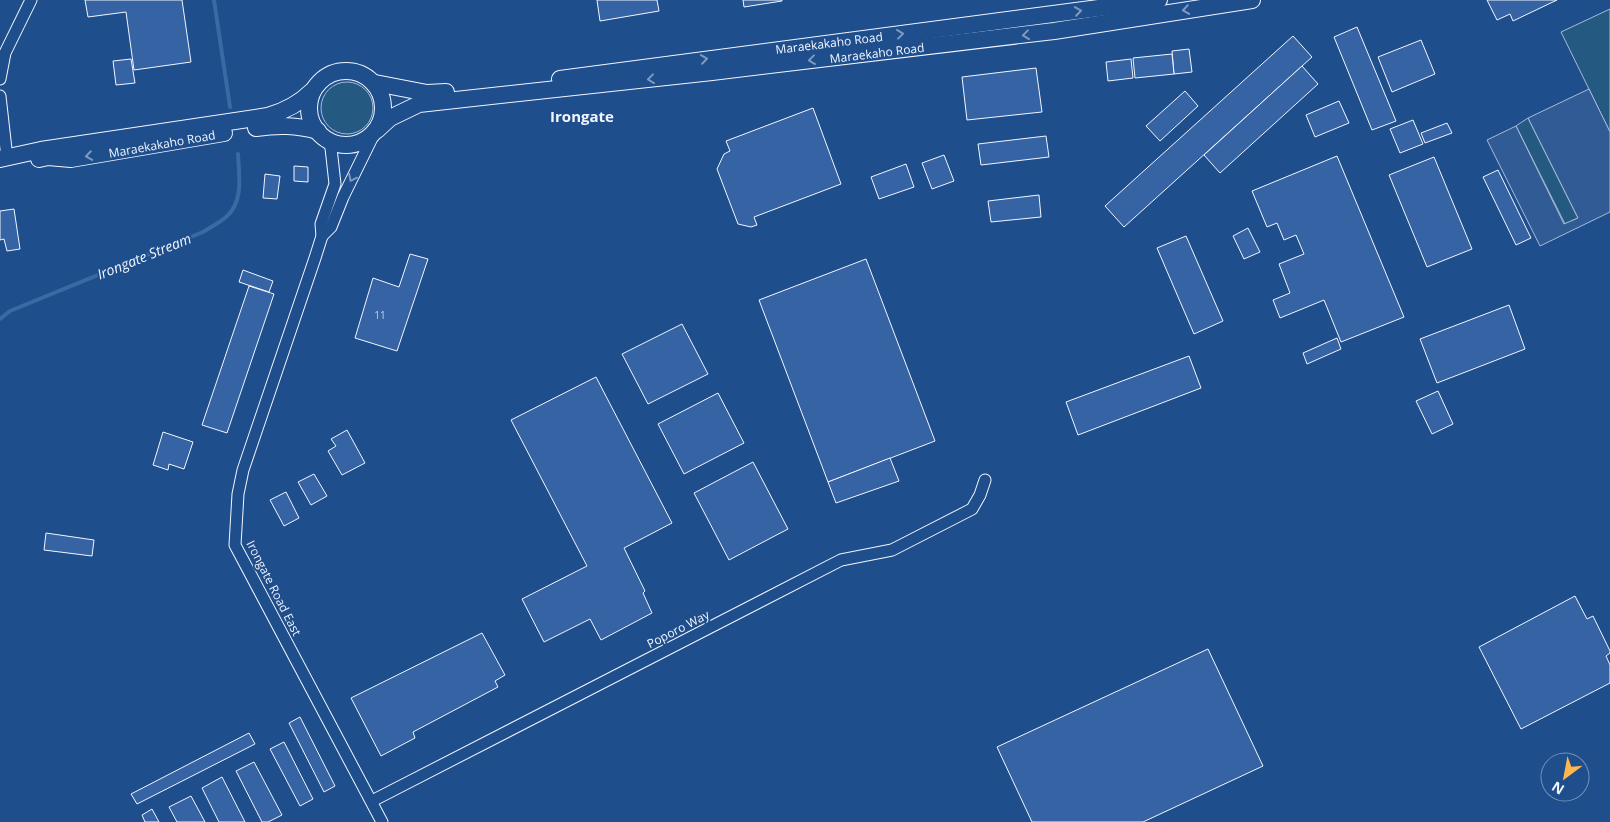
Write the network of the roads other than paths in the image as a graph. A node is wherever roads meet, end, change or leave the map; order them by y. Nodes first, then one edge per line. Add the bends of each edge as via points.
1 (31, 0) edge
2 (1159, 0) edge
3 (1252, 0) edge
4 (0, 79) edge
5 (375, 82) junction
6 (312, 91) junction
7 (500, 92) junction
8 (0, 96) edge
9 (376, 132) junction
10 (322, 135) junction
11 (4, 158) edge
12 (322, 236) junction
13 (985, 480) dead end
14 (372, 801) junction
15 (382, 822) edge

1 - 4 street via 4,53
7 -> 2 main road, Maraekakaho Road
3 -> 7 main road, Maraekaho Road via 1054,31
5 - 6 main road via 365,74 340,70 319,81
5 - 7 main road via 427,93
5 - 9 main road via 382,93 384,106 383,118
6 - 10 main road via 310,115 314,127
6 - 11 main road, Maraekakaho Road via 283,112 239,122 188,127
7 - 9 main road, Maraekakaho Road via 419,104 390,118
8 - 11 street
9 - 10 main road via 357,144 344,145 332,143
9 -> 12 street via 352,176 331,228
10 -> 11 main road, Maraekakaho Road via 304,127 282,125 71,159 17,162
10 - 12 street via 331,148 335,184 321,224
12 - 14 street, Irongate Road East via 243,470 235,545
13 - 14 street, Poporo Way via 972,509 892,550 841,560
14 - 15 street, Irongate Road East

